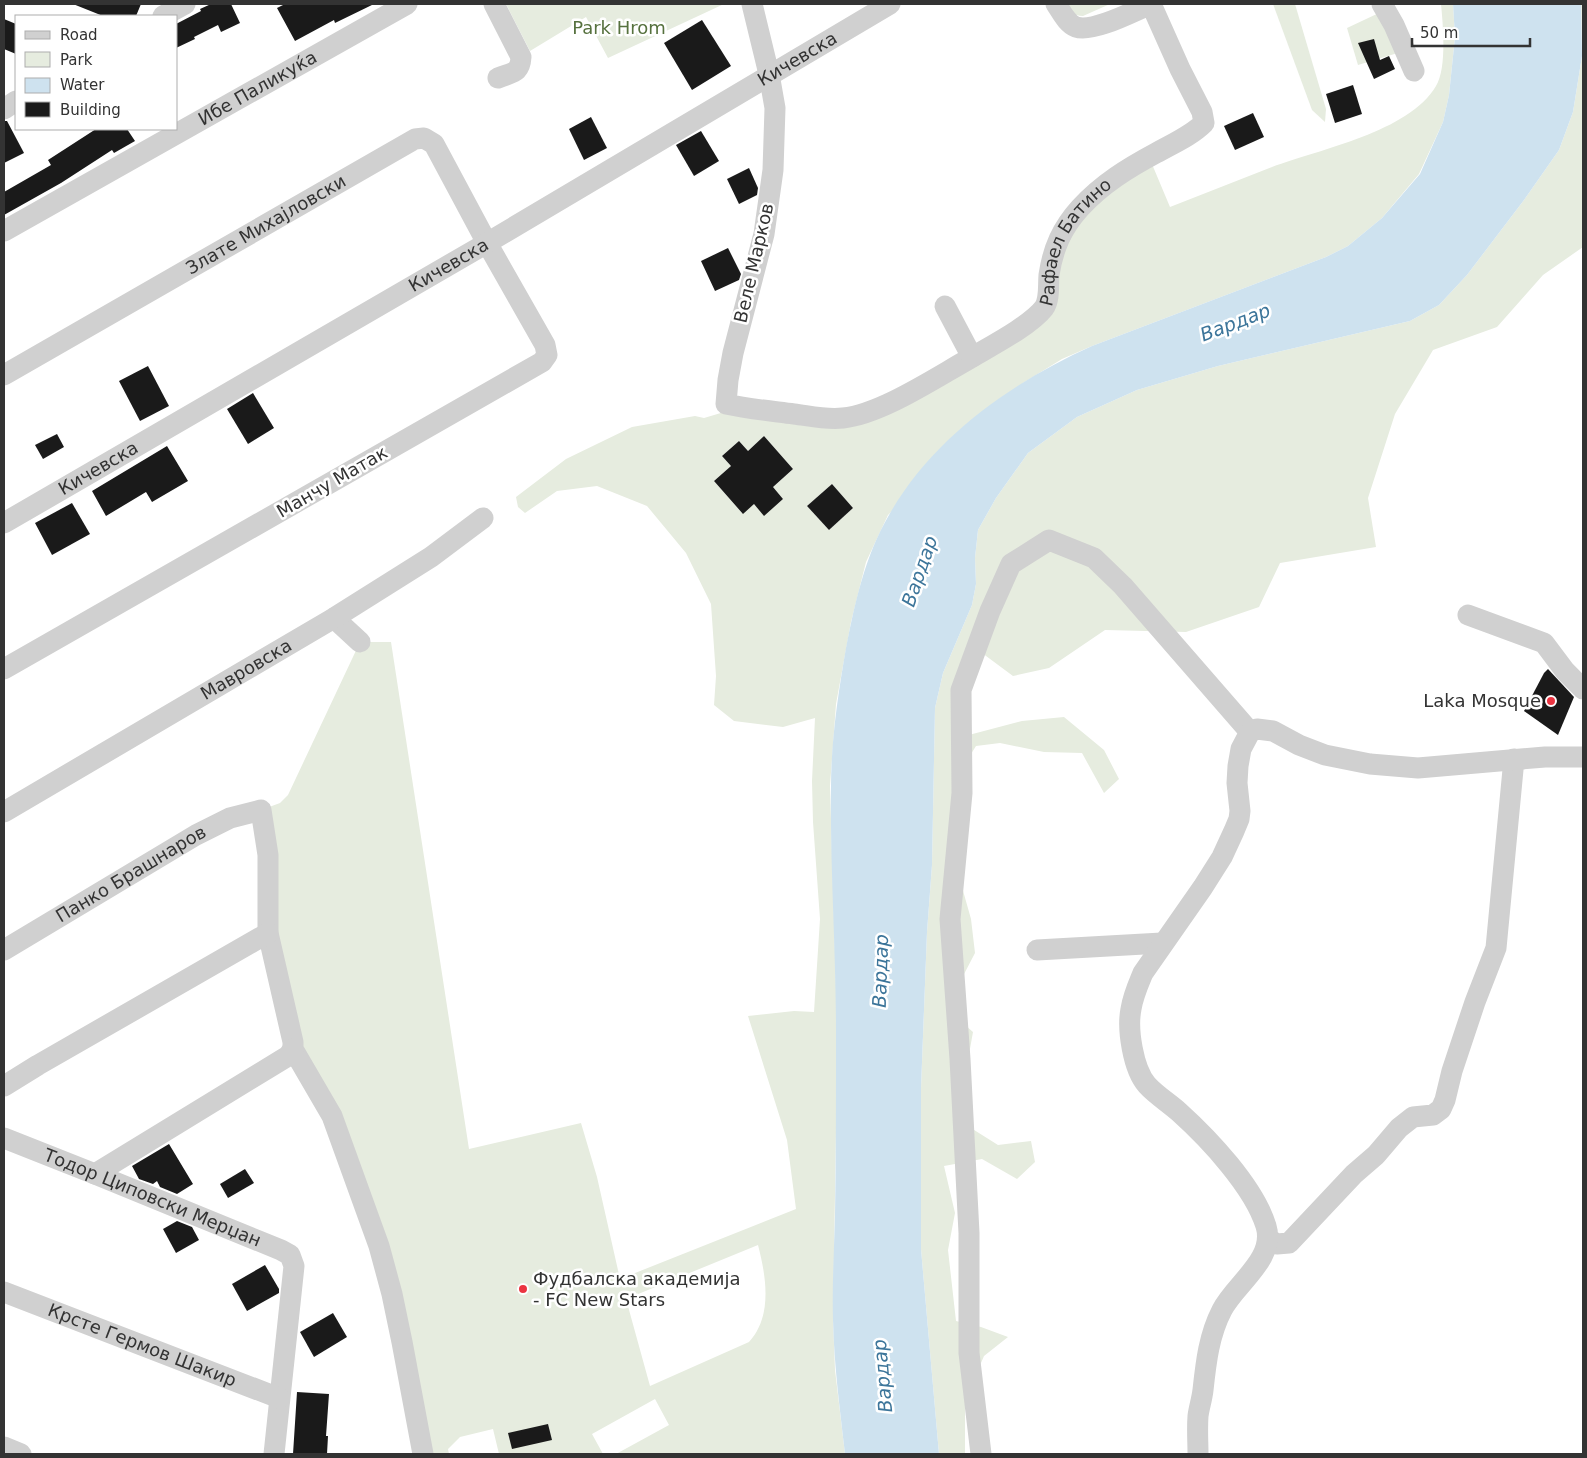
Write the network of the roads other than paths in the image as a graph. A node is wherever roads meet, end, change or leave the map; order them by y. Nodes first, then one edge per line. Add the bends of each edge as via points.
1 (185, 4) edge
2 (407, 4) edge
3 (494, 4) edge
4 (752, 4) edge
5 (890, 4) edge
6 (1056, 4) edge
7 (1152, 4) edge
8 (1382, 4) edge
9 (165, 15) edge
10 (1414, 71) dead end
11 (769, 74) junction
12 (498, 78) dead end
13 (15, 103) edge
14 (4, 109) edge
15 (4, 231) edge
16 (487, 243) junction
17 (945, 306) dead end
18 (972, 357) junction
19 (4, 375) edge
20 (726, 404) joint
21 (483, 518) dead end
22 (4, 523) edge
23 (1468, 615) dead end
24 (334, 618) junction
25 (360, 642) dead end
26 (4, 669) edge
27 (1583, 690) edge
28 (1250, 732) junction
29 (1583, 757) edge
30 (1514, 759) junction
31 (4, 812) edge
32 (268, 933) junction
33 (1162, 943) junction
34 (4, 950) edge
35 (1037, 950) dead end
36 (294, 1049) junction
37 (4, 1086) edge
38 (4, 1138) edge
39 (95, 1174) junction
40 (1268, 1239) junction
41 (4, 1292) edge
42 (279, 1398) junction
43 (4, 1447) edge
44 (21, 1454) edge
45 (274, 1454) edge
46 (423, 1454) edge
47 (981, 1454) edge
48 (1198, 1454) edge

1 - 9 street
2 - 15 street, Ибе Паликуќа
3 - 12 street via 521,57 518,70
4 - 11 street, Веле Марков
5 - 11 street, Кичевска
6 - 7 street, Рафаел Батино via 1072,24 1083,28 1109,22
7 - 18 street, Рафаел Батино via 1202,112 1204,123 1127,169 1092,196 1071,218 1059,237 1052,257 1045,306 1033,318
8 - 10 street
11 - 16 street, Кичевска
11 - 20 street, Веле Марков via 775,108 773,170 764,234 733,353
13 - 14 street
16 - 19 street, Злате Михајловски via 434,144 424,138 414,139
16 - 22 street, Кичевска
16 - 26 street, Манчу Матак via 545,345 547,355 542,362
17 - 18 street
18 - 20 street, Рафаел Батино via 886,403 842,418
21 - 24 street, Мавровска via 431,557
23 - 27 street via 1544,643
24 - 25 street
24 - 31 street, Мавровска
28 - 30 street via 1257,729 1273,731 1325,754 1370,764 1428,768
28 - 33 street via 1241,749 1238,766 1239,819 1222,857
28 - 47 street via 1123,586 1094,558 1049,540 1011,564 961,690 962,793 950,919 969,1232 970,1354
29 - 30 street
30 - 40 street via 1496,948 1474,1002 1441,1109 1433,1115 1414,1117 1399,1128 1289,1243 1277,1244
32 - 34 street, Панко Брашнаров via 268,855 261,810 230,818 196,835
32 - 36 street
32 - 37 street
33 - 35 street
33 - 40 street via 1143,973 1130,1011 1132,1048 1140,1073 1147,1085 1221,1155 1258,1206
36 - 39 street via 288,1056
36 - 46 street via 332,1116 379,1246 392,1294
38 - 39 street, Тодор Циповски Мерџан
39 - 42 street, Тодор Циповски Мерџан via 290,1255 294,1266
40 - 48 street via 1252,1272 1223,1306 1210,1339 1198,1416
41 - 42 street, Крсте Гермов Шакир
42 - 45 street
43 - 44 street

